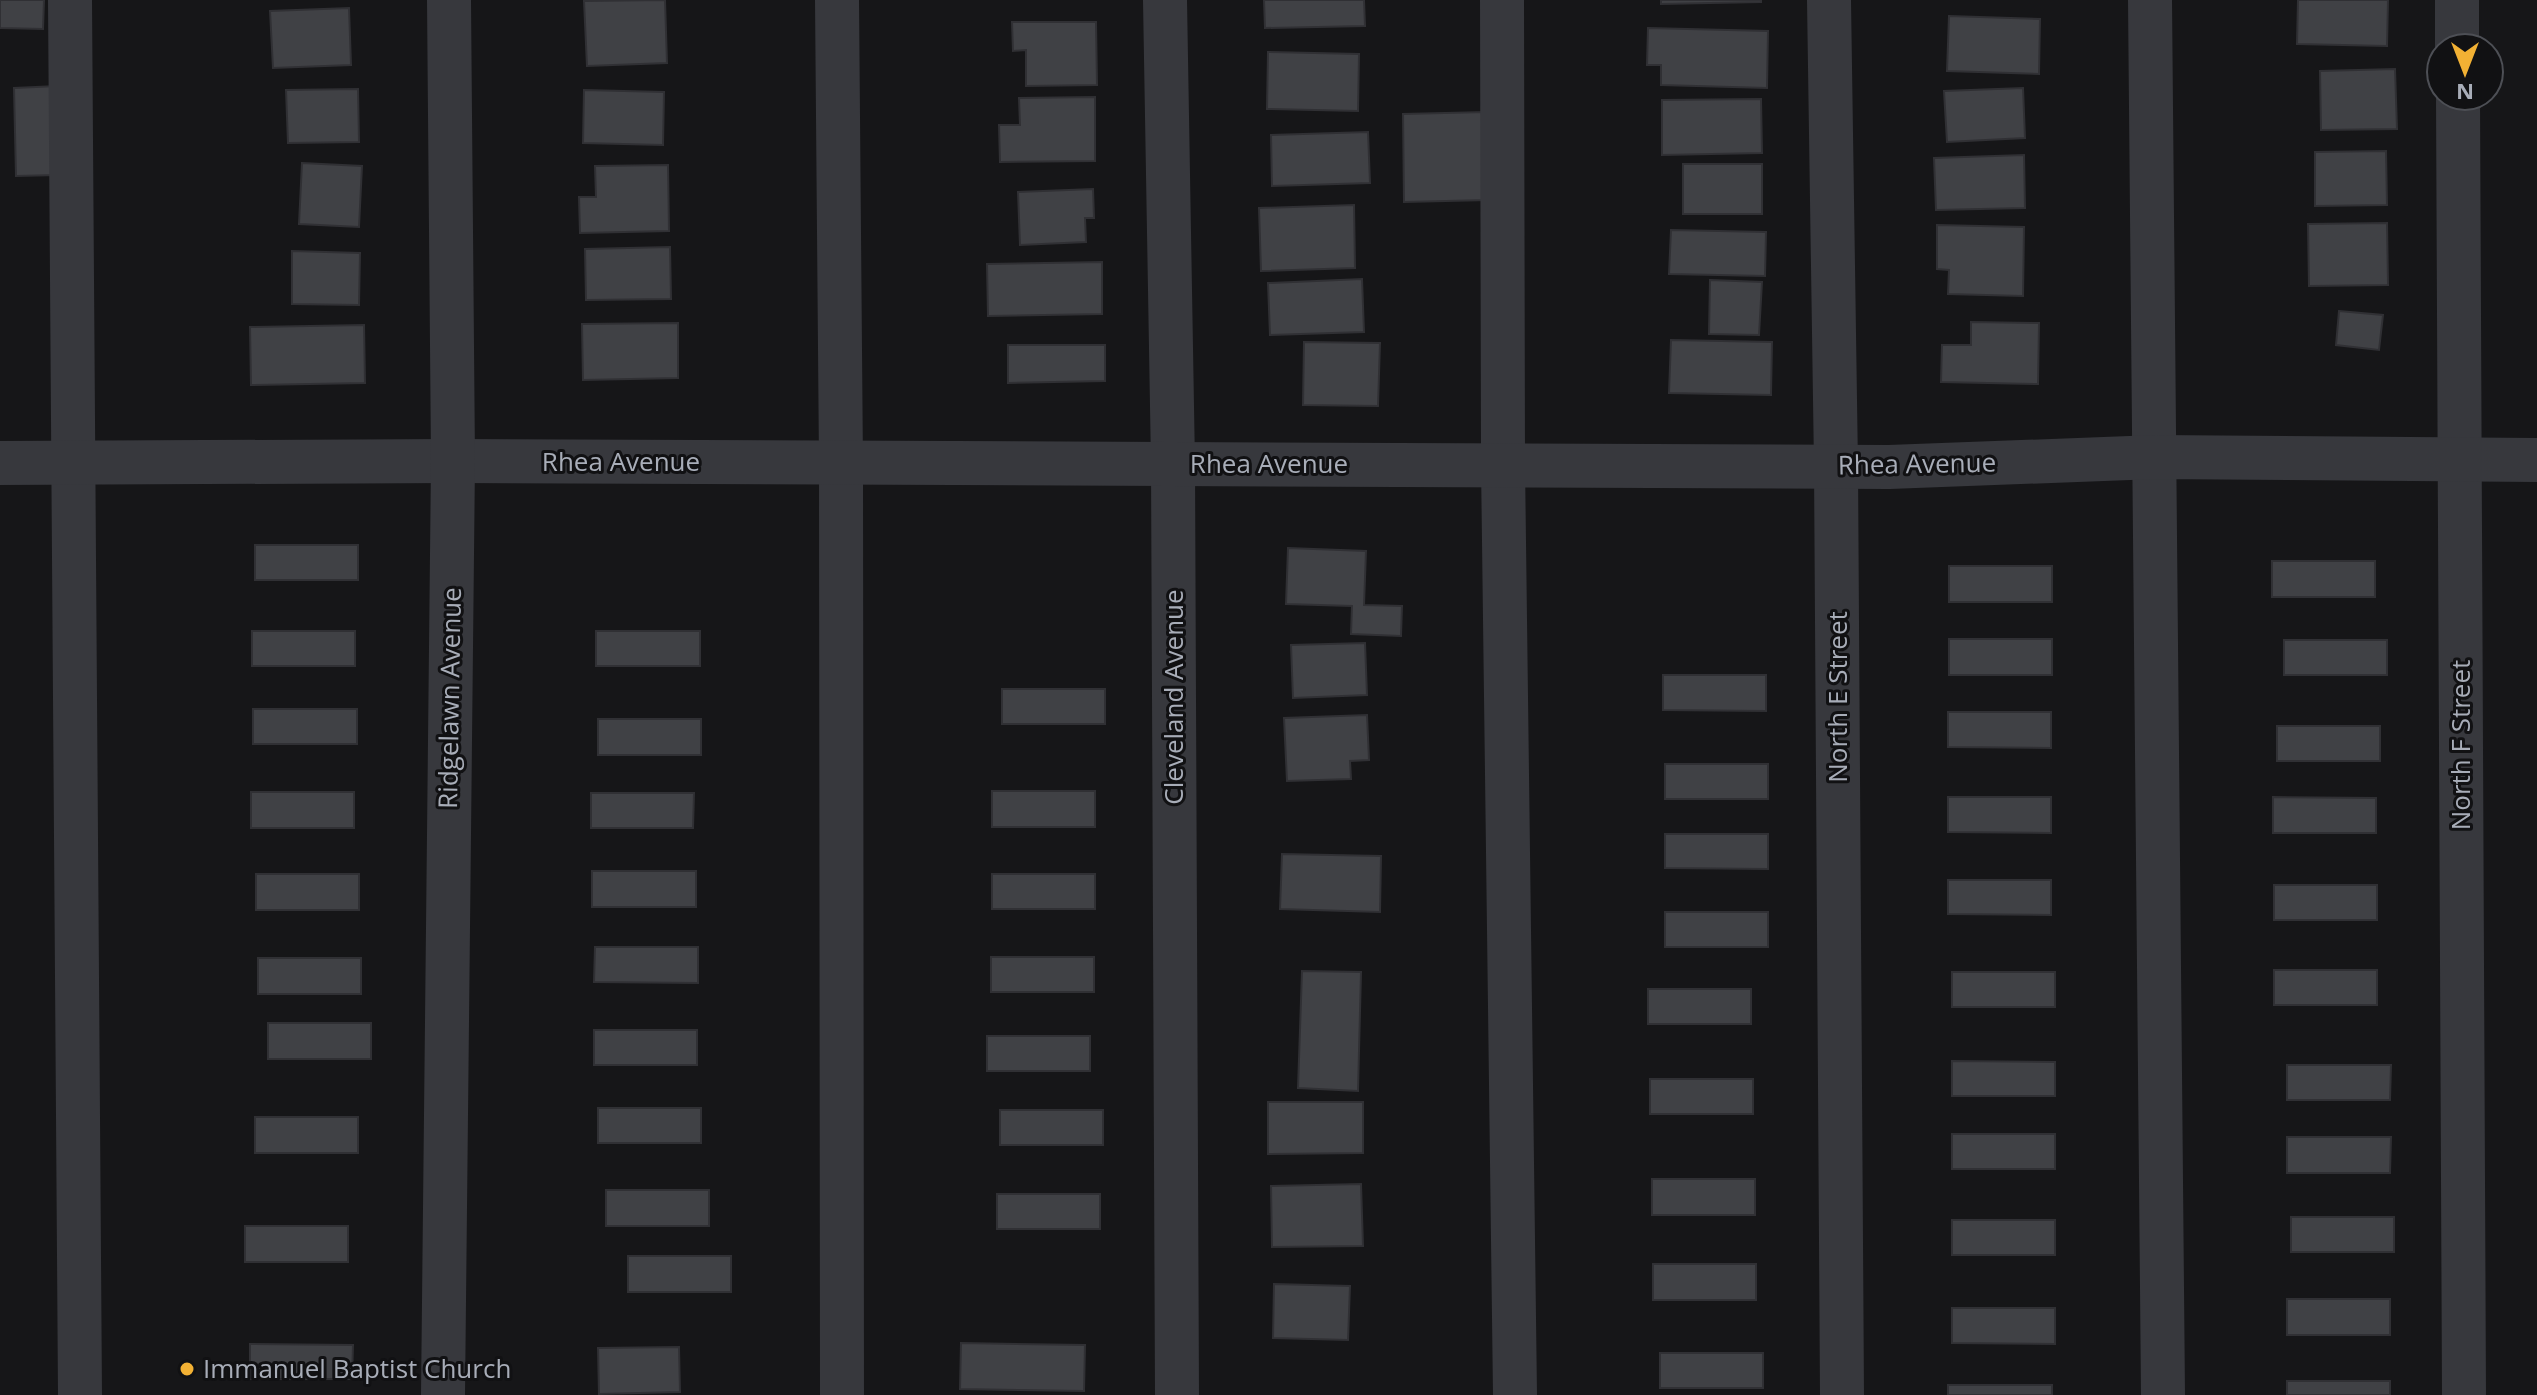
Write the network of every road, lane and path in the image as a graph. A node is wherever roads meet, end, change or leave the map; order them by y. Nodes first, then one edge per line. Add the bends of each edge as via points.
1 (70, 0) edge
2 (449, 0) edge
3 (837, 0) edge
4 (1165, 0) edge
5 (1502, 0) edge
6 (1829, 0) edge
7 (2150, 0) edge
8 (2457, 0) edge
9 (2457, 32) edge
10 (2458, 112) edge
11 (2156, 457) junction
12 (2459, 460) junction
13 (2537, 460) edge
14 (453, 461) junction
15 (74, 462) junction
16 (0, 463) edge
17 (841, 464) junction
18 (1173, 464) junction
19 (1503, 464) junction
20 (1836, 466) junction
21 (80, 1395) edge
22 (443, 1395) edge
23 (842, 1395) edge
24 (1177, 1395) edge
25 (1515, 1395) edge
26 (1842, 1395) edge
27 (2163, 1395) edge
28 (2464, 1395) edge

1 - 15 street
2 - 14 street, Ridgelawn Avenue
3 - 17 street
4 - 18 street, Cleveland Avenue
5 - 19 street
6 - 20 street, North E Street
7 - 11 street
8 - 9 street
10 - 12 street, North F Street
11 - 12 street, Rhea Avenue
11 - 20 street, Rhea Avenue
11 - 27 street
12 - 13 street, Rhea Avenue
12 - 28 street, North F Street
14 - 15 street, Rhea Avenue
14 - 17 street, Rhea Avenue
14 - 22 street, Ridgelawn Avenue
15 - 16 street, Rhea Avenue
15 - 21 street
17 - 18 street, Rhea Avenue
17 - 23 street
18 - 19 street, Rhea Avenue
18 - 24 street, Cleveland Avenue
19 - 20 street, Rhea Avenue
19 - 25 street
20 - 26 street, North E Street

